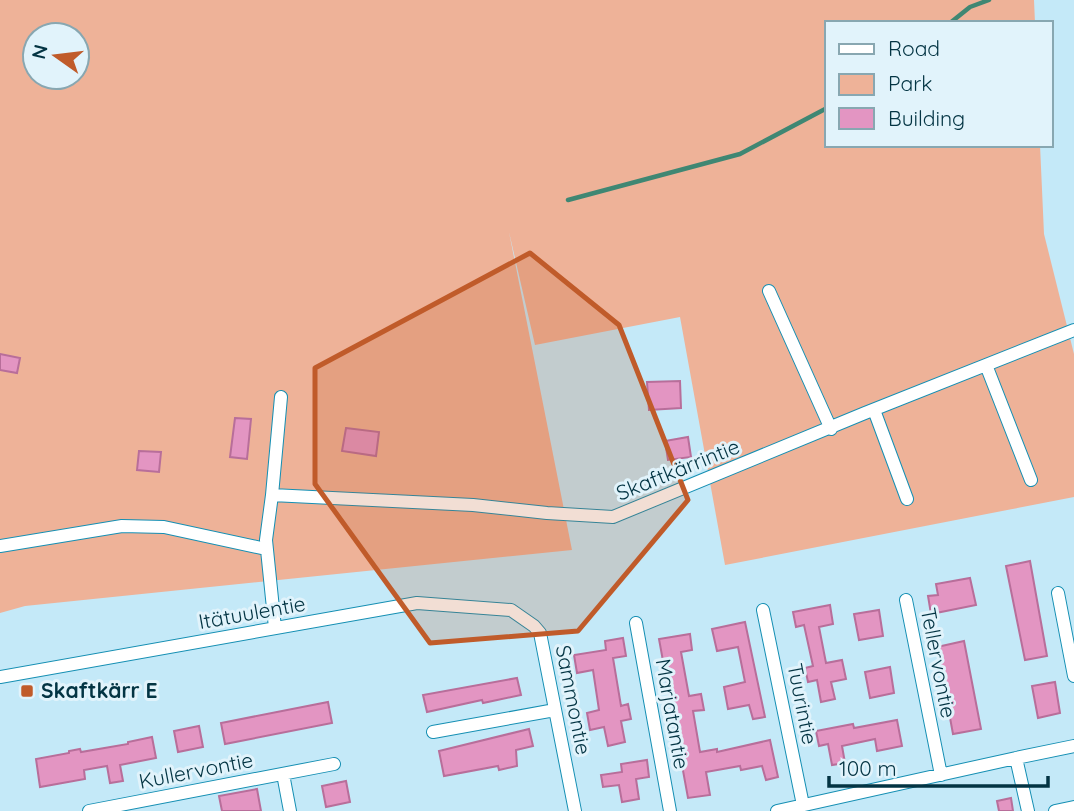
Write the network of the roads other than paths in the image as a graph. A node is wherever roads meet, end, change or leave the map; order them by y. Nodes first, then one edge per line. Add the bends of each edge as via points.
1 (769, 291) dead end
2 (1074, 330) edge
3 (986, 365) junction
4 (281, 397) dead end
5 (874, 410) junction
6 (831, 429) junction
7 (1031, 480) dead end
8 (272, 495) junction
9 (906, 499) dead end
10 (0, 546) edge
11 (266, 550) junction
12 (1058, 593) dead end
13 (906, 600) dead end
14 (511, 610) joint
15 (764, 610) dead end
16 (636, 623) dead end
17 (275, 628) junction
18 (1074, 676) edge
19 (0, 677) edge
20 (555, 710) junction
21 (433, 732) dead end
22 (1074, 746) edge
23 (1016, 758) junction
24 (334, 764) dead end
25 (283, 774) junction
26 (941, 775) junction
27 (803, 806) junction
28 (1074, 807) edge
29 (116, 808) edge
30 (89, 811) edge
31 (290, 811) edge
32 (575, 811) edge
33 (670, 811) edge
34 (777, 811) edge
35 (1028, 811) edge
36 (1055, 811) edge

1 - 6 street
2 - 3 street, Skaftkärrintie
3 - 5 street, Skaftkärrintie
3 - 7 street
4 - 8 street
5 - 6 street, Skaftkärrintie
5 - 9 street
6 - 8 street, Skaftkärrintie via 613,517
8 - 11 street
10 - 11 street via 122,526 164,527
11 - 17 street
12 - 18 street
13 - 26 street, Tellervontie
14 - 17 street, Itätuulentie via 417,603
14 - 20 street, Sammontie via 540,633
15 - 27 street, Tuurintie
16 - 33 street, Marjatantie
17 - 19 street, Itätuulentie
20 - 21 street
20 - 32 street, Sammontie
22 - 23 street
23 - 26 street
23 - 35 street
24 - 25 street, Kullervontie
25 - 29 street, Kullervontie
25 - 31 street, Kullervontie
26 - 27 street
27 - 34 street
28 - 36 street
29 - 30 street, Kullervontie

